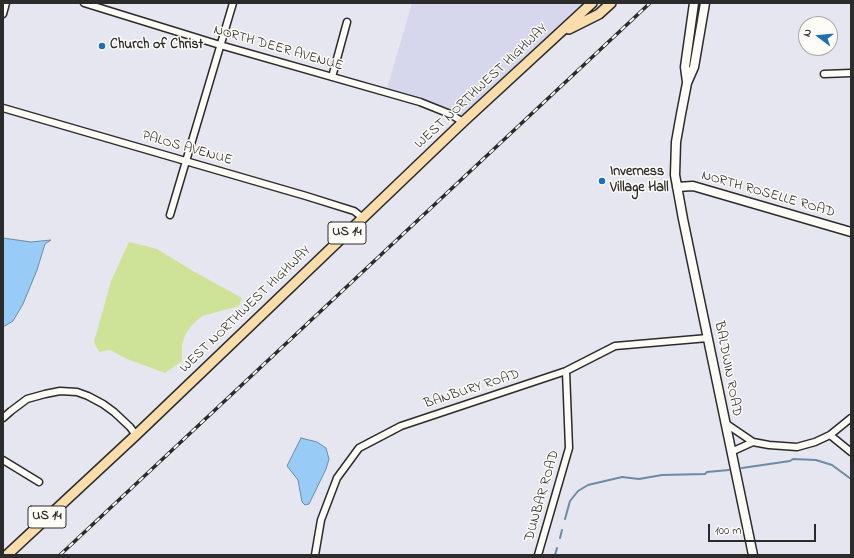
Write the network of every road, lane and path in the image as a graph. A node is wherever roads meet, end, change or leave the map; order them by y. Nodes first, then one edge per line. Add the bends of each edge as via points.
1 (6, 3) edge
2 (84, 3) edge
3 (233, 3) edge
4 (592, 3) edge
5 (611, 3) edge
6 (694, 3) edge
7 (705, 3) edge
8 (3, 14) edge
9 (347, 22) dead end
10 (560, 33) junction
11 (220, 45) junction
12 (851, 73) edge
13 (824, 74) dead end
14 (332, 77) junction
15 (687, 84) junction
16 (3, 108) edge
17 (463, 122) junction
18 (186, 162) junction
19 (677, 187) junction
20 (170, 215) dead end
21 (363, 218) junction
22 (851, 232) edge
23 (708, 338) junction
24 (566, 371) junction
25 (3, 418) edge
26 (851, 418) edge
27 (724, 423) junction
28 (136, 435) junction
29 (830, 435) junction
30 (753, 442) junction
31 (731, 452) junction
32 (851, 452) edge
33 (3, 460) edge
34 (39, 482) dead end
35 (7, 555) edge
36 (315, 555) edge
37 (538, 555) edge
38 (753, 555) edge

1 - 8 street
2 - 11 street, NORTH DEER AVENUE
3 - 11 street
4 - 10 main road, WEST NORTHWEST HIGHWAY / US 14
5 - 10 main road via 599,14
6 - 15 main road via 685,66
7 - 15 main road via 694,67
9 - 14 street
10 - 17 main road, WEST NORTHWEST HIGHWAY / US 14
11 - 14 street, NORTH DEER AVENUE
11 - 18 street
12 - 13 street
14 - 17 street, NORTH DEER AVENUE via 420,102
15 - 19 main road, BALDWIN ROAD via 674,160
16 - 18 street, PALOS AVENUE
17 - 21 main road, WEST NORTHWEST HIGHWAY / US 14
18 - 20 street
18 - 21 street, PALOS AVENUE via 354,211
19 - 22 main road, NORTH ROSELLE ROAD via 693,186
19 - 23 main road, BALDWIN ROAD
21 - 28 main road, WEST NORTHWEST HIGHWAY / US 14
23 - 24 street, BANBURY ROAD via 615,346
23 - 27 main road, BALDWIN ROAD
24 - 36 street, BANBURY ROAD via 401,426 359,448 337,478 321,520
24 - 37 street, DUNBAR ROAD via 569,448
25 - 28 street via 27,399 60,391 77,392 103,404
26 - 29 street
27 - 30 street
27 - 31 main road, BALDWIN ROAD
28 - 35 main road, WEST NORTHWEST HIGHWAY / US 14
29 - 30 street via 797,447
29 - 32 street
30 - 31 street
31 - 38 main road, BALDWIN ROAD
33 - 34 street

